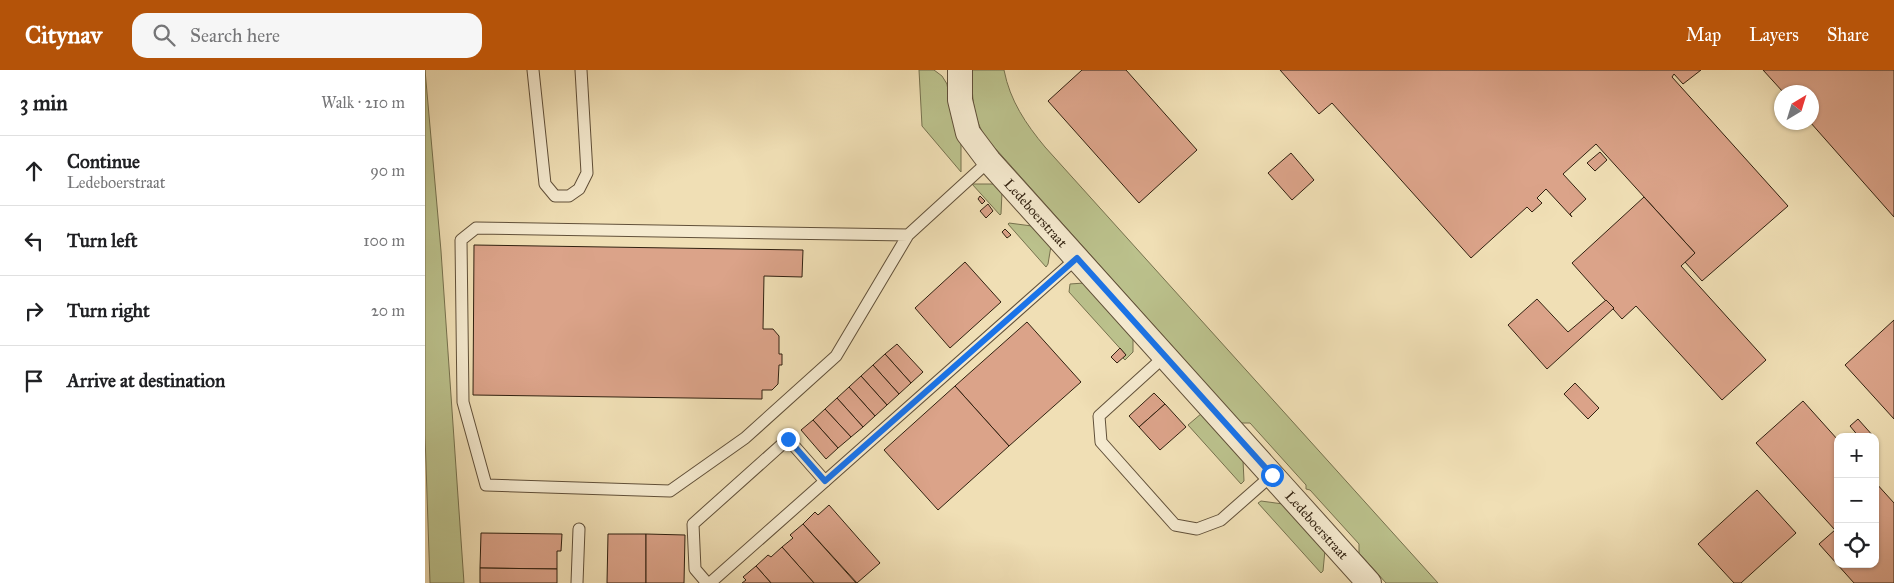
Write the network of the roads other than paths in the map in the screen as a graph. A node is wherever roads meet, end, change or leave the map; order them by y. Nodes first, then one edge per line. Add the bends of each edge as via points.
1 (533, 70) edge
2 (581, 70) edge
3 (960, 70) edge
4 (989, 161) junction
5 (907, 235) junction
6 (1077, 258) junction
7 (1165, 356) junction
8 (1272, 475) junction
9 (825, 481) junction
10 (579, 529) dead end
11 (577, 583) edge
12 (708, 583) edge
13 (1369, 583) edge

1 - 2 lane via 545,184 555,196 569,196 579,189 587,173
3 - 4 street, Ledeboerstraat via 960,100 968,133
4 - 5 lane
4 - 6 street, Ledeboerstraat
5 - 5 lane via 476,228 461,240 463,402 486,485 670,490 745,438 837,356
6 - 7 street, Ledeboerstraat
6 - 9 lane
7 - 8 street, Ledeboerstraat
7 - 8 lane via 1099,416 1101,442 1175,525 1197,529 1221,520
8 - 13 street, Ledeboerstraat
9 - 12 lane
9 - 12 lane via 788,439 693,524 695,569
10 - 11 lane

